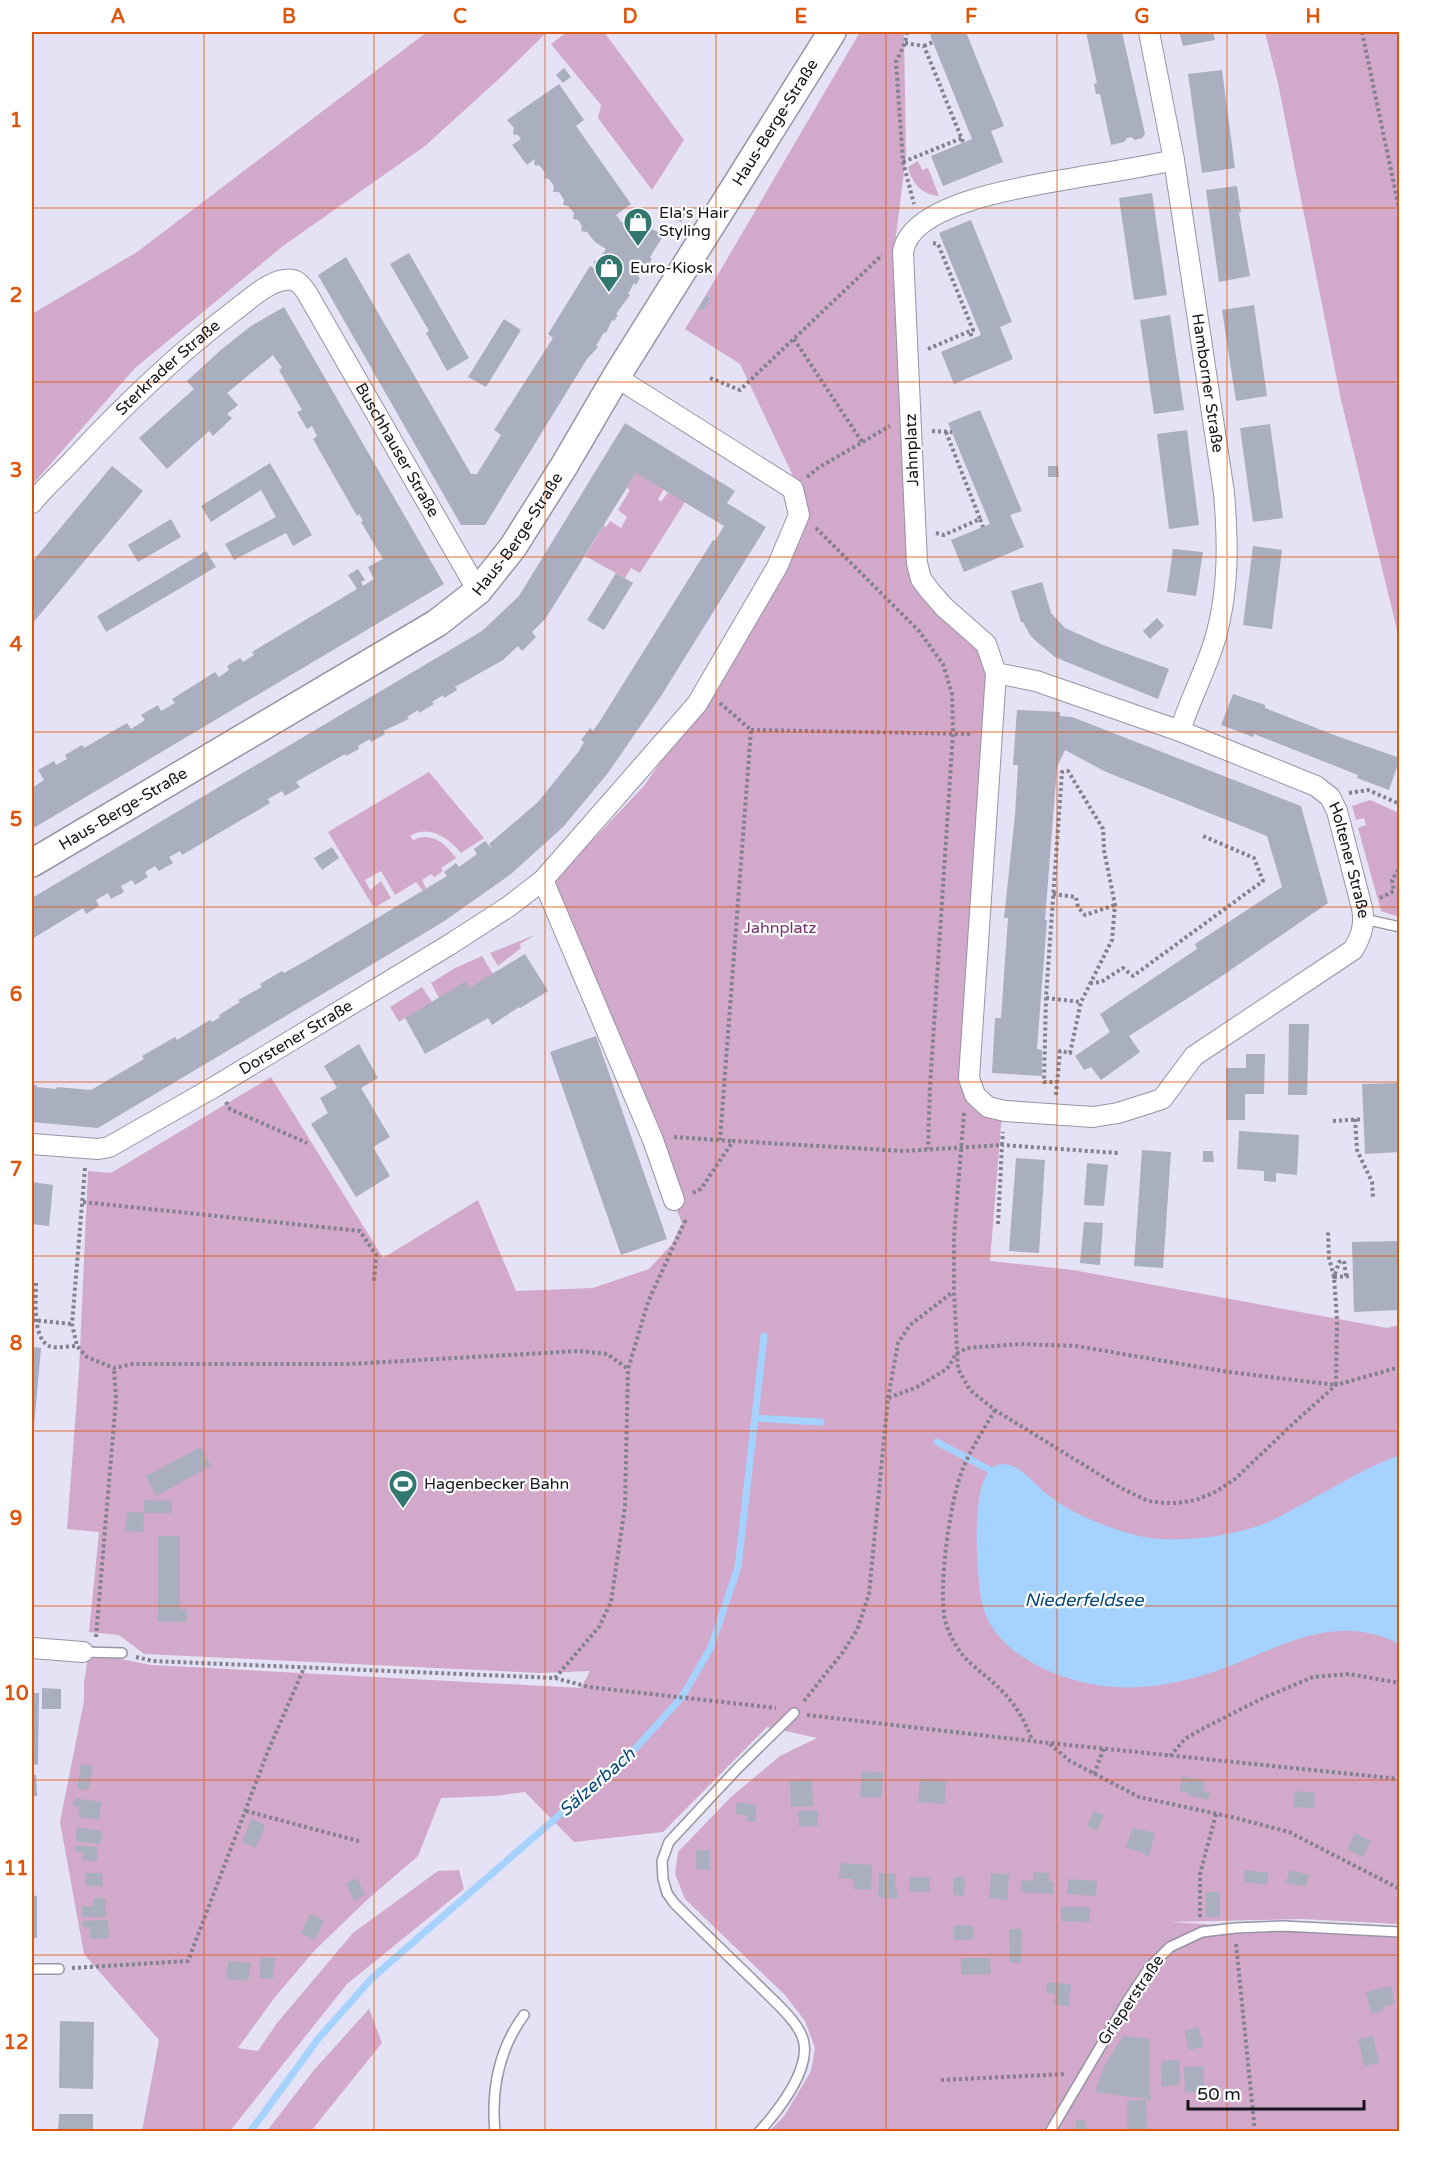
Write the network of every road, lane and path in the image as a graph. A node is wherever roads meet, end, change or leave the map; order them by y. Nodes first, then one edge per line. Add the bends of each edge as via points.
1 (832, 32) edge
2 (907, 32) edge
3 (1149, 32) edge
4 (1362, 32) edge
5 (933, 42) dead end
6 (905, 43) junction
7 (924, 46) junction
8 (1174, 160) junction
9 (903, 162) junction
10 (1400, 213) edge
11 (923, 223) junction
12 (905, 241) junction
13 (315, 309) joint
14 (970, 331) junction
15 (794, 339) junction
16 (972, 339) dead end
17 (907, 358) junction
18 (616, 377) junction
19 (710, 378) dead end
20 (911, 421) junction
21 (946, 432) dead end
22 (862, 442) junction
23 (793, 489) junction
24 (32, 503) edge
25 (799, 515) junction
26 (980, 519) junction
27 (915, 527) junction
28 (983, 527) dead end
29 (478, 591) junction
30 (924, 625) dead end
31 (919, 631) junction
32 (996, 673) junction
33 (705, 691) junction
34 (751, 730) junction
35 (1180, 731) junction
36 (953, 733) junction
37 (993, 734) junction
38 (1330, 797) junction
39 (1400, 804) edge
40 (1203, 836) dead end
41 (32, 863) edge
42 (1400, 867) edge
43 (543, 880) junction
44 (1053, 894) junction
45 (1115, 905) junction
46 (1363, 913) junction
47 (1400, 927) edge
48 (1089, 984) junction
49 (1046, 998) junction
50 (1081, 1002) junction
51 (1057, 1082) junction
52 (216, 1086) junction
53 (975, 1095) junction
54 (1005, 1111) junction
55 (1055, 1114) junction
56 (1355, 1119) junction
57 (1363, 1119) dead end
58 (1333, 1121) dead end
59 (653, 1140) junction
60 (720, 1140) junction
61 (733, 1141) junction
62 (307, 1143) dead end
63 (32, 1144) edge
64 (1002, 1145) junction
65 (960, 1147) junction
66 (87, 1148) junction
67 (928, 1149) junction
68 (1118, 1153) dead end
69 (1373, 1199) dead end
70 (674, 1200) joint
71 (83, 1202) junction
72 (685, 1221) dead end
73 (998, 1224) dead end
74 (1328, 1232) dead end
75 (1346, 1276) junction
76 (1352, 1276) dead end
77 (1334, 1277) junction
78 (374, 1282) dead end
79 (36, 1283) dead end
80 (954, 1292) junction
81 (34, 1320) edge
82 (72, 1324) junction
83 (77, 1346) junction
84 (956, 1354) junction
85 (1400, 1367) edge
86 (114, 1368) junction
87 (628, 1369) junction
88 (1336, 1385) junction
89 (888, 1398) junction
90 (995, 1410) junction
91 (32, 1648) edge
92 (89, 1652) junction
93 (122, 1653) joint
94 (304, 1668) junction
95 (555, 1678) junction
96 (1400, 1683) edge
97 (769, 1706) dead end
98 (794, 1713) junction
99 (1032, 1740) junction
100 (1049, 1743) junction
101 (1104, 1748) junction
102 (1170, 1756) junction
103 (1094, 1774) junction
104 (1400, 1779) edge
105 (246, 1811) junction
106 (1216, 1814) junction
107 (362, 1842) dead end
108 (1400, 1889) edge
109 (1200, 1915) dead end
110 (1235, 1928) junction
111 (1400, 1932) edge
112 (32, 1969) edge
113 (60, 1969) joint
114 (524, 2015) dead end
115 (1083, 2073) junction
116 (941, 2080) dead end
117 (495, 2132) edge
118 (759, 2132) edge
119 (1050, 2132) edge
120 (1255, 2132) edge

1 - 18 main road, Haus-Berge-Straße
2 - 6 path
3 - 8 street, Hamborner Straße
4 - 10 path
5 - 7 path
6 - 7 path
6 - 9 path via 896,62
7 - 9 path via 962,140
8 - 11 street via 995,192
8 - 35 street, Hamborner Straße via 1224,493 1228,557 1216,636
9 - 11 path
11 - 12 street
11 - 14 path via 933,243 941,243 973,330
12 - 15 path via 896,243
12 - 17 street, Jahnplatz
13 - 24 street, Sterkrader Straße via 300,283 292,279 262,290 173,361 118,412
13 - 29 street, Buschhauser Straße
14 - 16 path
14 - 17 path
15 - 19 path via 740,390
15 - 22 path
17 - 20 street, Jahnplatz
18 - 23 street
18 - 29 main road, Haus-Berge-Straße via 513,547
20 - 22 path via 899,421
20 - 27 street, Jahnplatz
21 - 26 path
22 - 23 path via 818,468
23 - 25 street
25 - 31 path via 817,528
25 - 33 street via 777,567
26 - 27 path via 944,535
26 - 28 path
27 - 32 street, Jahnplatz via 921,579 944,607 986,644
29 - 41 main road, Haus-Berge-Straße via 436,623
30 - 31 path
31 - 36 path via 943,664 952,694
32 - 35 street, Holtener Straße via 1036,681
32 - 37 street, Jahnplatz
33 - 34 path
33 - 43 street
34 - 36 path
34 - 60 path
35 - 38 street, Holtener Straße via 1316,786
36 - 37 path
36 - 67 path
37 - 53 street, Jahnplatz via 969,1078
38 - 39 path via 1368,790
38 - 46 street, Holtener Straße
40 - 48 path via 1254,858 1263,881 1133,976 1124,968 1101,982
42 - 46 path via 1392,880 1394,891
43 - 52 street, Dorstener Straße via 449,945
43 - 59 street
44 - 45 path via 1076,897 1085,915
44 - 45 path via 1062,772 1068,771 1103,829
44 - 49 path
45 - 48 path via 1112,940
46 - 47 lane
46 - 55 street, Holtener Straße via 1362,936 1353,950 1194,1056 1162,1099 1093,1117
48 - 50 path
49 - 50 path
49 - 51 path via 1044,1082
50 - 51 path via 1070,1053 1060,1051
51 - 55 path
52 - 62 path via 230,1110
52 - 66 street, Dorstener Straße via 109,1147
53 - 54 street, Holtener Straße via 988,1107
53 - 65 path via 964,1110
54 - 55 street, Holtener Straße
54 - 64 path
56 - 57 path
56 - 58 path
56 - 69 path via 1357,1150 1372,1182
59 - 60 path
59 - 70 street
60 - 61 path
61 - 67 path
61 - 70 path via 701,1189
63 - 66 street, Dorstener Straße
64 - 65 path
64 - 68 path
64 - 73 path
65 - 67 path
65 - 80 path
66 - 71 path
71 - 78 path via 360,1231 376,1255
71 - 82 path
72 - 87 path via 648,1302
74 - 77 path
75 - 76 path
75 - 77 path
75 - 77 path via 1344,1261 1339,1262
77 - 88 path
79 - 81 path
80 - 84 path
80 - 89 path via 910,1325 898,1343
81 - 82 path
81 - 83 path via 44,1342 51,1347
82 - 83 path
83 - 86 path via 87,1357
84 - 88 path via 976,1346 1054,1344
84 - 89 path via 947,1369
84 - 90 path via 958,1369 970,1390
85 - 88 path
86 - 87 path via 133,1364 349,1364 579,1351 607,1354
86 - 92 path via 116,1399
87 - 95 path via 625,1506 611,1602 599,1626
88 - 90 path via 1234,1479 1215,1492 1178,1503 1148,1501 1121,1488
89 - 98 path via 869,1593 857,1630
90 - 99 path via 955,1489 944,1570 945,1618 962,1654 1002,1690 1026,1722
91 - 92 street
92 - 93 lane
93 - 94 path via 153,1661
94 - 95 path
94 - 105 path
95 - 97 path via 589,1687
96 - 102 path via 1349,1674 1313,1677 1200,1730 1185,1739
98 - 99 path
98 - 118 lane via 669,1842 662,1861 667,1893 674,1903 789,2016 803,2039 804,2059 795,2083
99 - 100 path
100 - 101 path
100 - 103 path
101 - 102 path
101 - 103 path
102 - 104 path
103 - 106 path via 1139,1797
105 - 107 path
105 - 113 path via 188,1960
106 - 108 path via 1289,1832
106 - 109 path via 1200,1874
110 - 111 lane, Grieperstraße via 1283,1926
110 - 115 lane, Grieperstraße via 1202,1932 1160,1955
110 - 120 path
112 - 113 lane
114 - 117 lane via 513,2030 499,2065 492,2106
115 - 116 path
115 - 119 lane, Grieperstraße

